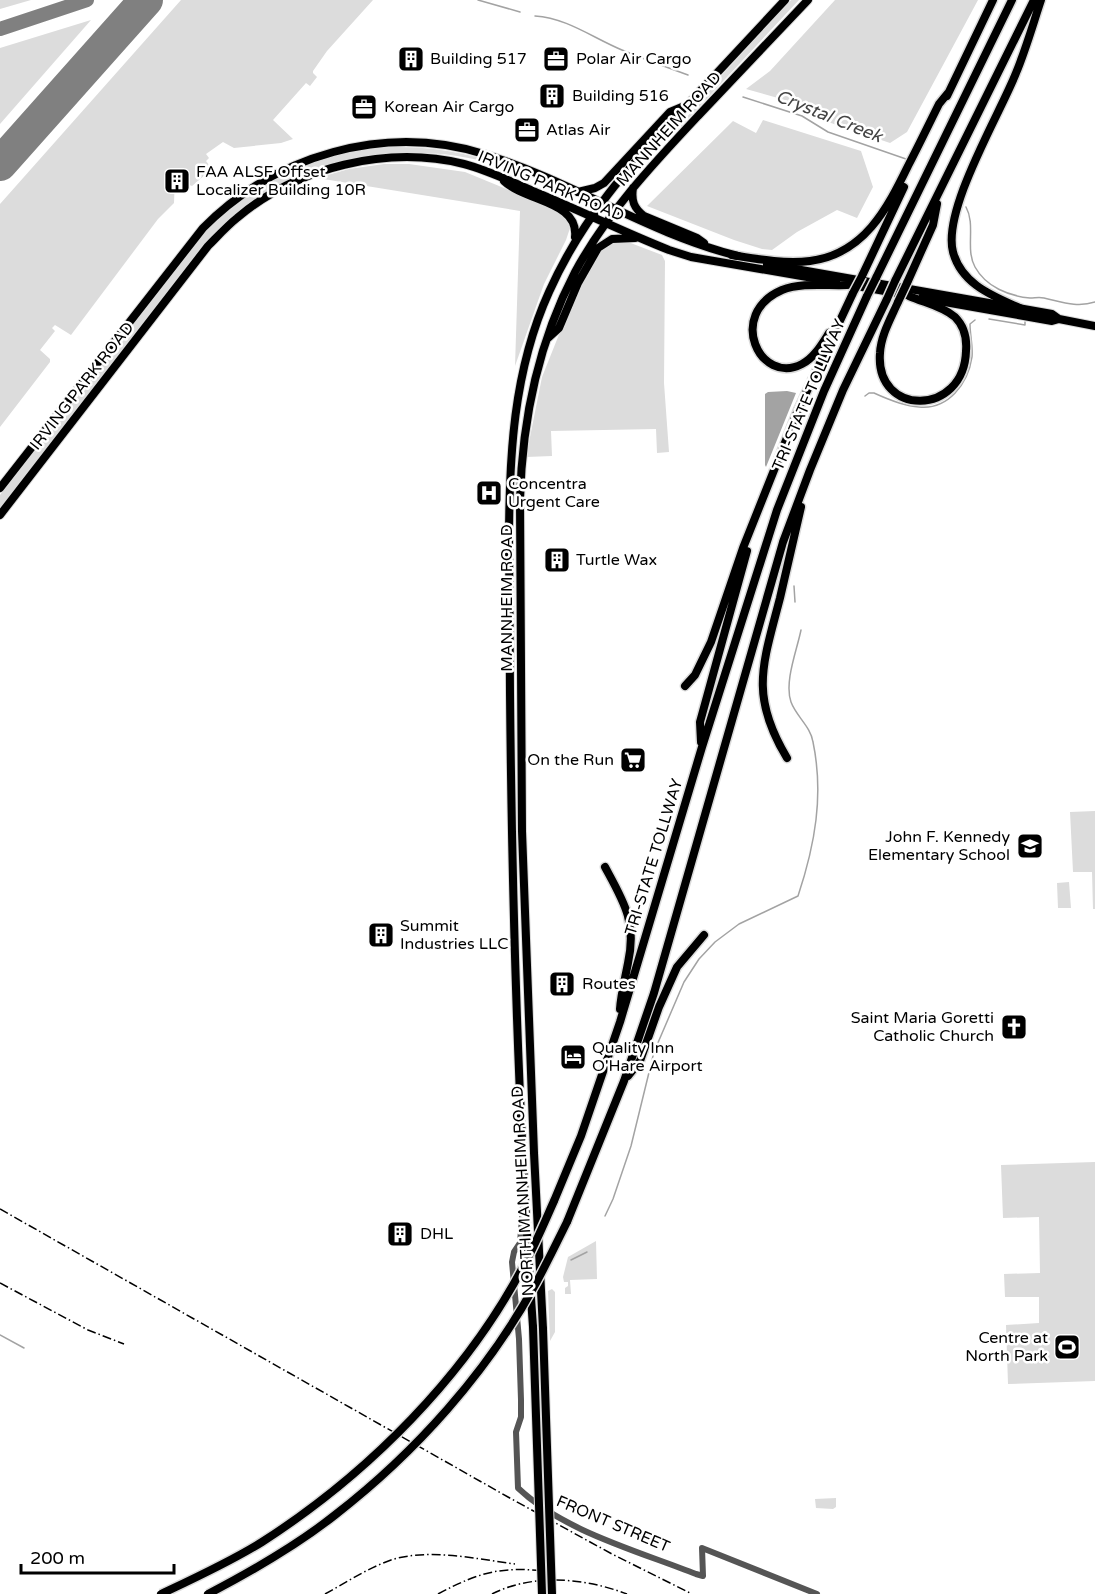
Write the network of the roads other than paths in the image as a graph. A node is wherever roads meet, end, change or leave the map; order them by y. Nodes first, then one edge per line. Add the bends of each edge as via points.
1 (785, 0) edge
2 (808, 0) edge
3 (993, 0) edge
4 (1012, 0) edge
5 (1034, 0) edge
6 (1041, 0) edge
7 (948, 93) junction
8 (688, 104) junction
9 (498, 176) junction
10 (633, 186) junction
11 (576, 192) junction
12 (939, 192) junction
13 (600, 202) junction
14 (616, 210) junction
15 (591, 216) junction
16 (606, 223) junction
17 (639, 238) junction
18 (575, 240) junction
19 (713, 249) junction
20 (732, 255) junction
21 (850, 290) junction
22 (909, 296) junction
23 (1024, 310) junction
24 (1059, 319) junction
25 (1095, 326) edge
26 (545, 342) junction
27 (810, 470) junction
28 (0, 488) edge
29 (759, 510) junction
30 (0, 515) edge
31 (685, 686) dead end
32 (702, 747) junction
33 (787, 758) dead end
34 (511, 787) joint
35 (522, 787) joint
36 (605, 867) dead end
37 (704, 935) dead end
38 (620, 1022) junction
39 (624, 1081) junction
40 (524, 1181) junction
41 (529, 1250) junction
42 (512, 1262) junction
43 (160, 1594) edge
44 (208, 1594) edge
45 (542, 1594) edge
46 (552, 1594) edge
47 (817, 1594) edge

1 - 8 main road, MANNHEIM ROAD
2 - 10 main road, MANNHEIM ROAD
3 - 7 highway
4 - 32 highway, TRI-STATE TOLLWAY, bridge via 824,390 777,510
5 - 12 highway, TRI-STATE TOLLWAY
6 - 23 highway via 1016,74 969,174 952,239 956,260 970,280
7 - 20 highway via 881,216 861,238 832,256 810,261
7 - 21 highway, bridge
8 - 11 main road via 670,112 604,183
8 - 13 main road, MANNHEIM ROAD
9 - 15 main road, IRVING PARK ROAD
9 - 18 main road via 512,188 568,213 575,224
9 - 30 main road, IRVING PARK ROAD via 441,160 376,159 311,175 258,202 230,224 195,262
10 - 14 main road, MANNHEIM ROAD
10 - 19 main road via 632,201 644,216 697,238
11 - 13 main road, IRVING PARK ROAD
11 - 28 main road, IRVING PARK ROAD via 483,153 417,143 380,142 335,150 274,174 215,215 191,241
12 - 22 highway, bridge via 933,225 885,330 880,361 891,389 905,399 939,398 952,388 962,372 966,352 964,331 949,313
12 - 27 highway, TRI-STATE TOLLWAY, bridge via 843,390
13 - 14 main road, IRVING PARK ROAD
13 - 15 main road, MANNHEIM ROAD
14 - 16 main road, MANNHEIM ROAD
14 - 19 main road, IRVING PARK ROAD
15 - 16 main road, IRVING PARK ROAD
15 - 18 main road, MANNHEIM ROAD
16 - 17 main road, IRVING PARK ROAD
16 - 26 main road, MANNHEIM ROAD via 575,273
17 - 21 main road, IRVING PARK ROAD via 691,257
17 - 26 main road via 612,239 598,248 559,328
18 - 34 main road, MANNHEIM ROAD via 531,337 514,421 509,511
19 - 20 main road, IRVING PARK ROAD
20 - 23 main road, IRVING PARK ROAD
21 - 21 highway via 823,342 801,365 777,367 754,344 754,315 767,299 790,287
21 - 22 main road, IRVING PARK ROAD
21 - 29 highway
22 - 24 main road, IRVING PARK ROAD via 1052,321
23 - 24 main road, IRVING PARK ROAD via 1052,314
24 - 25 main road, IRVING PARK ROAD
26 - 35 main road, MANNHEIM ROAD via 529,400 521,466
27 - 33 highway via 763,665 762,692 767,718
27 - 39 highway, TRI-STATE TOLLWAY via 783,542 654,993
29 - 31 highway via 711,642
29 - 32 highway via 700,722
32 - 38 highway, TRI-STATE TOLLWAY
34 - 40 main road, NORTH MANNHEIM ROAD
35 - 46 main road, NORTH MANNHEIM ROAD, bridge
36 - 38 highway via 631,925
37 - 39 highway via 677,967 640,1061
38 - 43 highway, TRI-STATE TOLLWAY, bridge via 581,1136 525,1264 462,1359 393,1439 320,1502 261,1543
39 - 44 highway, TRI-STATE TOLLWAY, bridge via 567,1222 536,1284 470,1380 427,1431 334,1516 289,1548
40 - 41 main road, NORTH MANNHEIM ROAD
40 - 42 street via 520,1243
41 - 42 street via 519,1252
41 - 45 main road, NORTH MANNHEIM ROAD, bridge
42 - 47 street, FRONT STREET via 521,1400 516,1432 518,1488 532,1502 578,1528 703,1576 702,1548

